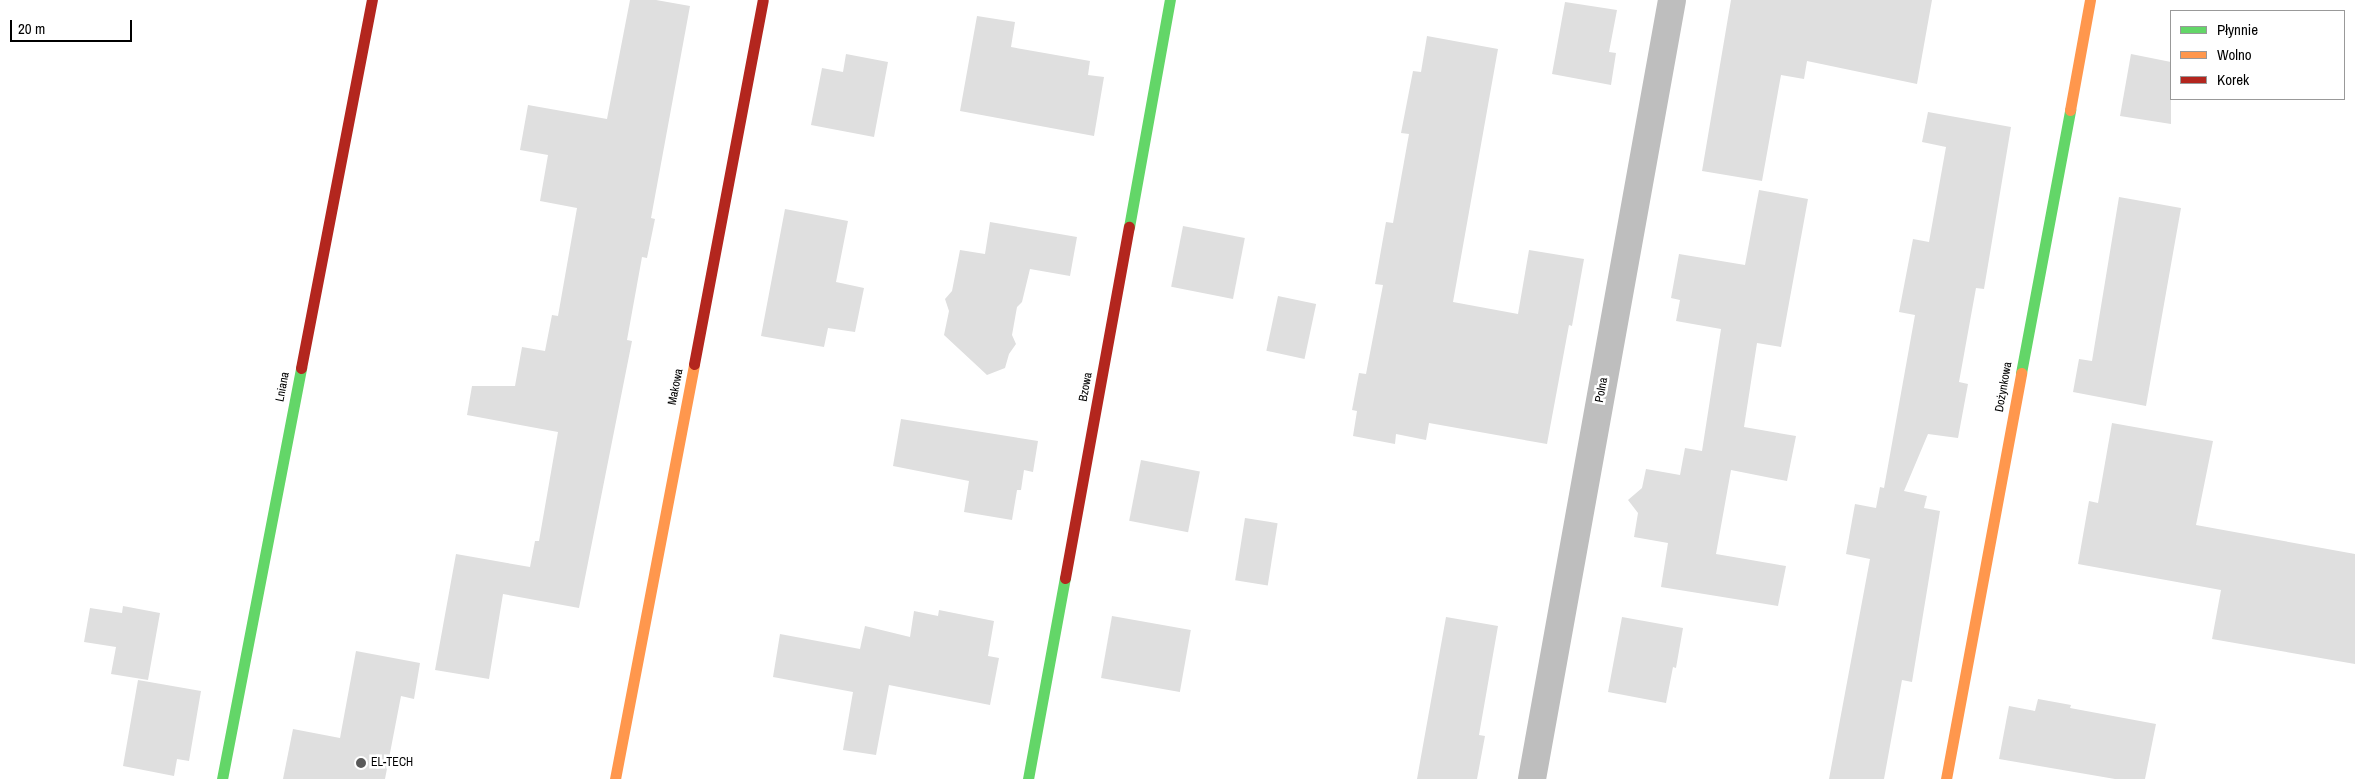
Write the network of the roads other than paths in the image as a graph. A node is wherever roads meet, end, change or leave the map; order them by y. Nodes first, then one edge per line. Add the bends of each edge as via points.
1 (372, 0) edge
2 (763, 0) edge
3 (1170, 0) edge
4 (1672, 0) edge
5 (2090, 0) edge
6 (222, 779) edge
7 (615, 779) edge
8 (1028, 779) edge
9 (1532, 779) edge
10 (1946, 779) edge

1 - 6 street, Lniana
2 - 7 street, Makowa
3 - 8 street, Bzowa
4 - 9 street, Polna
5 - 10 street, Dożynkowa

